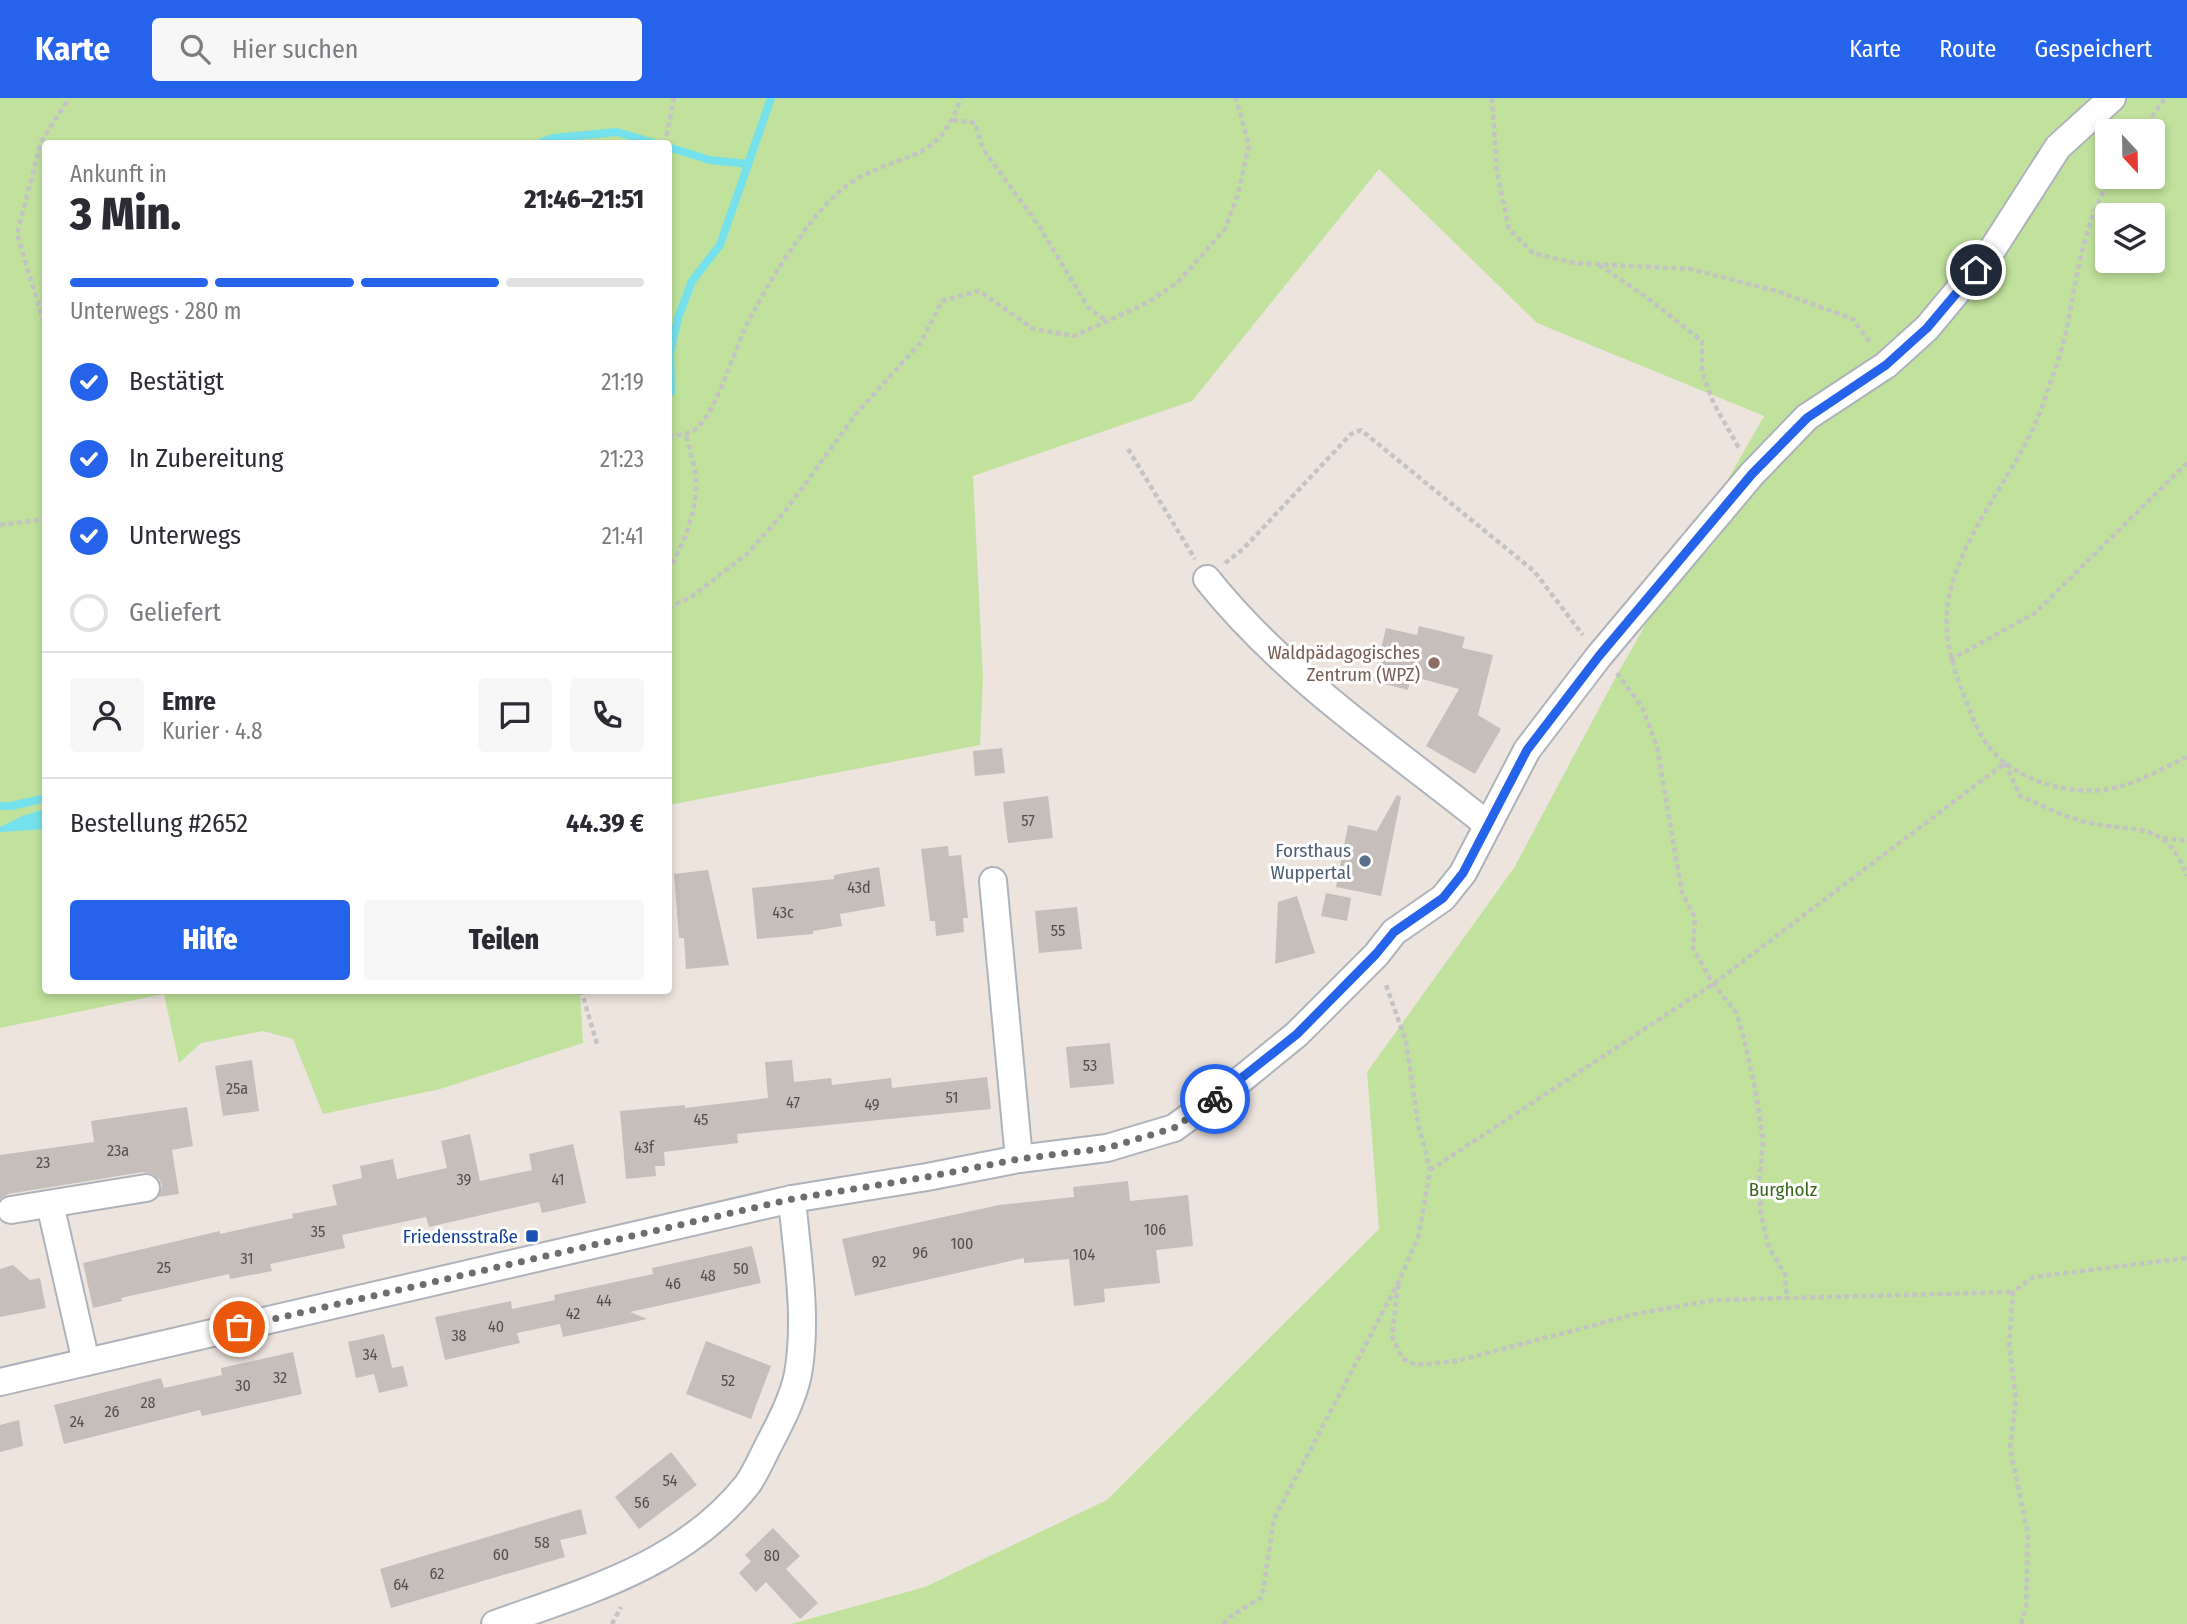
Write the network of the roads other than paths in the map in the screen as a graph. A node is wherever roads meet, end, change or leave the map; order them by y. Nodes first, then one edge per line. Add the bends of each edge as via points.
1 (2112, 98) edge
2 (1207, 579) road end
3 (1488, 825) junction
4 (993, 881) dead end
5 (1019, 1159) junction
6 (146, 1188) dead end
7 (792, 1199) junction
8 (50, 1204) junction
9 (11, 1210) dead end
10 (86, 1362) junction
11 (0, 1382) edge
12 (495, 1624) edge

1 - 3 street via 2058,147 1992,250 1927,328 1886,365 1807,418 1752,474 1599,656 1527,750
2 - 3 street via 1236,615 1321,692
3 - 5 street via 1463,873 1443,898 1394,932 1297,1034 1174,1128 1107,1148
4 - 5 street
5 - 7 street
6 - 8 street
7 - 10 street
7 - 12 street via 802,1319 797,1375 779,1426 748,1483 713,1522 677,1548 607,1584
8 - 9 street
8 - 10 street
10 - 11 street

